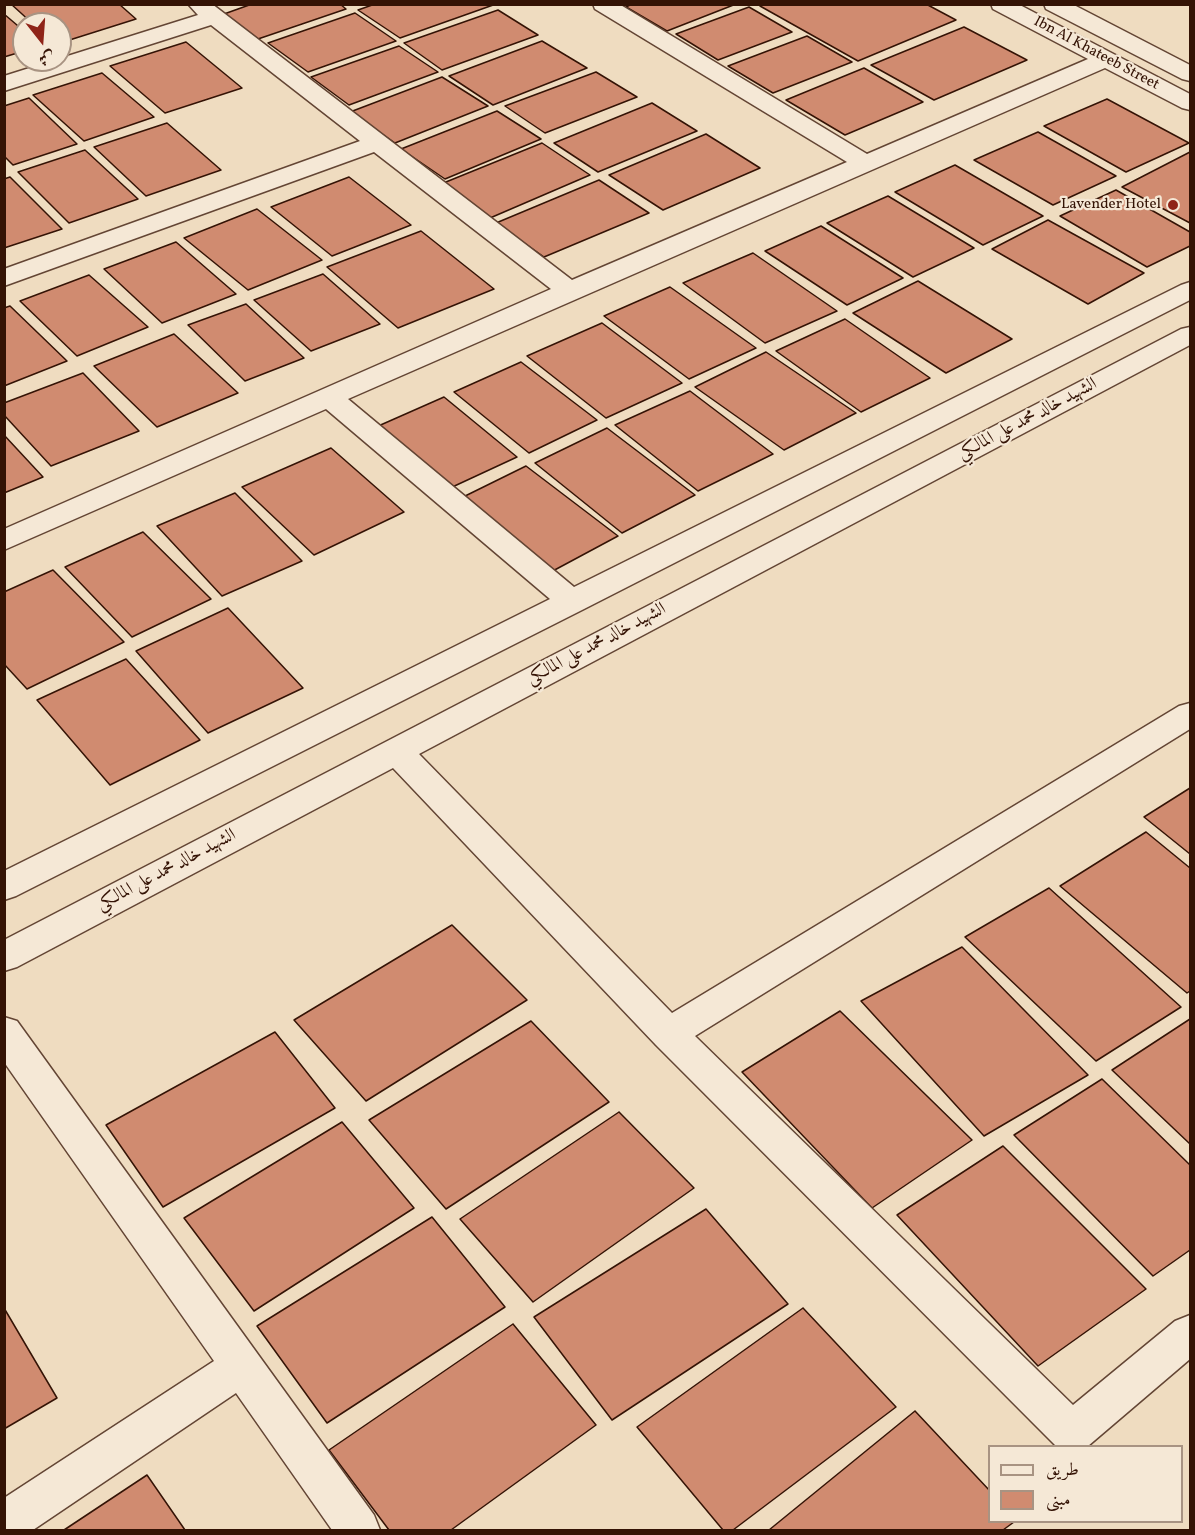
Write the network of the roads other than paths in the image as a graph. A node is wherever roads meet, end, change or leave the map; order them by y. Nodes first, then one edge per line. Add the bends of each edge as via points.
1 (603, 4) edge
2 (1001, 4) edge
3 (1054, 4) edge
4 (206, 11) edge
5 (1106, 59) junction
6 (1191, 74) edge
7 (4, 84) edge
8 (1191, 103) edge
9 (377, 143) junction
10 (867, 164) junction
11 (4, 278) edge
12 (1191, 290) edge
13 (570, 291) junction
14 (1191, 335) edge
15 (330, 398) junction
16 (4, 541) edge
17 (573, 602) junction
18 (1191, 714) edge
19 (396, 750) junction
20 (4, 887) edge
21 (4, 957) edge
22 (4, 1032) edge
23 (669, 1034) junction
24 (1191, 1334) edge
25 (242, 1366) junction
26 (4, 1524) edge
27 (358, 1530) edge

1 - 10 street
2 - 5 street, Ibn Al Khateeb Street
3 - 6 street, Ibn Al Khateeb Street
4 - 7 street
4 - 9 street
5 - 8 street, Ibn Al Khateeb Street
5 - 10 street
9 - 11 street
9 - 13 street
10 - 13 street
12 - 17 street
13 - 15 street
14 - 19 street, الشهيد خالد محمد على المالكي
15 - 16 street
15 - 17 street
17 - 20 street
18 - 23 street
19 - 21 street, الشهيد خالد محمد على المالكي
19 - 23 street
22 - 25 street
23 - 24 street via 1072,1433
25 - 26 street
25 - 27 street

